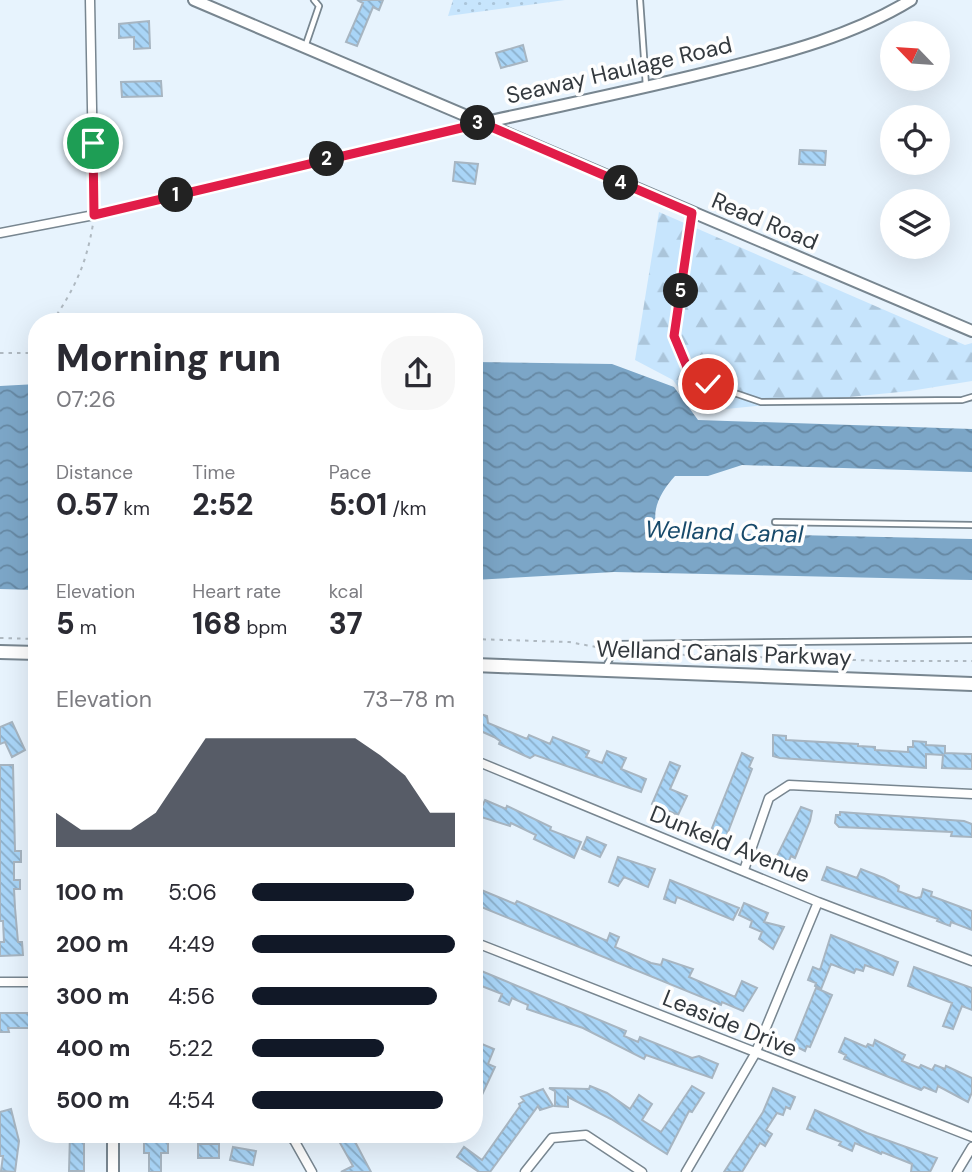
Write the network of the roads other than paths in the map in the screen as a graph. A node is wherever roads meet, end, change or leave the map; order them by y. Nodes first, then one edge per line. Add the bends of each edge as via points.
1 (90, 0) edge
2 (194, 0) edge
3 (314, 0) edge
4 (640, 0) edge
5 (911, 0) edge
6 (305, 47) junction
7 (646, 87) junction
8 (482, 123) junction
9 (460, 128) road end
10 (692, 213) junction
11 (0, 233) edge
12 (972, 331) edge
13 (972, 397) edge
14 (775, 522) dead end
15 (972, 525) edge
16 (972, 639) edge
17 (0, 652) edge
18 (28, 653) edge
19 (483, 666) edge
20 (605, 669) junction
21 (972, 684) edge
22 (483, 764) edge
23 (972, 794) edge
24 (744, 870) junction
25 (818, 902) junction
26 (483, 946) edge
27 (972, 961) edge
28 (0, 982) edge
29 (28, 982) edge
30 (755, 1054) junction
31 (972, 1137) edge
32 (114, 1143) edge
33 (296, 1143) edge
34 (972, 1147) edge
35 (113, 1172) edge
36 (312, 1172) edge
37 (525, 1172) edge
38 (642, 1172) edge
39 (685, 1172) edge
40 (957, 1172) edge

1 - 11 street via 94,215
2 - 6 street, Read Road
3 - 6 lane via 319,6
4 - 7 lane
5 - 7 street, Seaway Haulage Road via 852,29 788,52
6 - 8 street, Read Road
7 - 8 street, Seaway Haulage Road
8 - 9 lane, Seaway Haulage Road
8 - 10 street, Read Road
10 - 12 street, Read Road
10 - 13 lane via 674,336 687,367 708,384 761,402
14 - 15 lane
16 - 20 lane via 618,644
17 - 18 main road
19 - 20 main road, Welland Canals Parkway
20 - 21 main road, Welland Canals Parkway
22 - 24 street, Dunkeld Avenue
23 - 24 street via 789,785 769,798
24 - 25 street, Dunkeld Avenue
25 - 27 street, Dunkeld Avenue
25 - 30 street
26 - 30 street, Leaside Drive
28 - 29 street
30 - 31 street, Leaside Drive
30 - 39 street
32 - 35 street
33 - 36 street
34 - 40 street
37 - 38 street via 552,1138 586,1135

